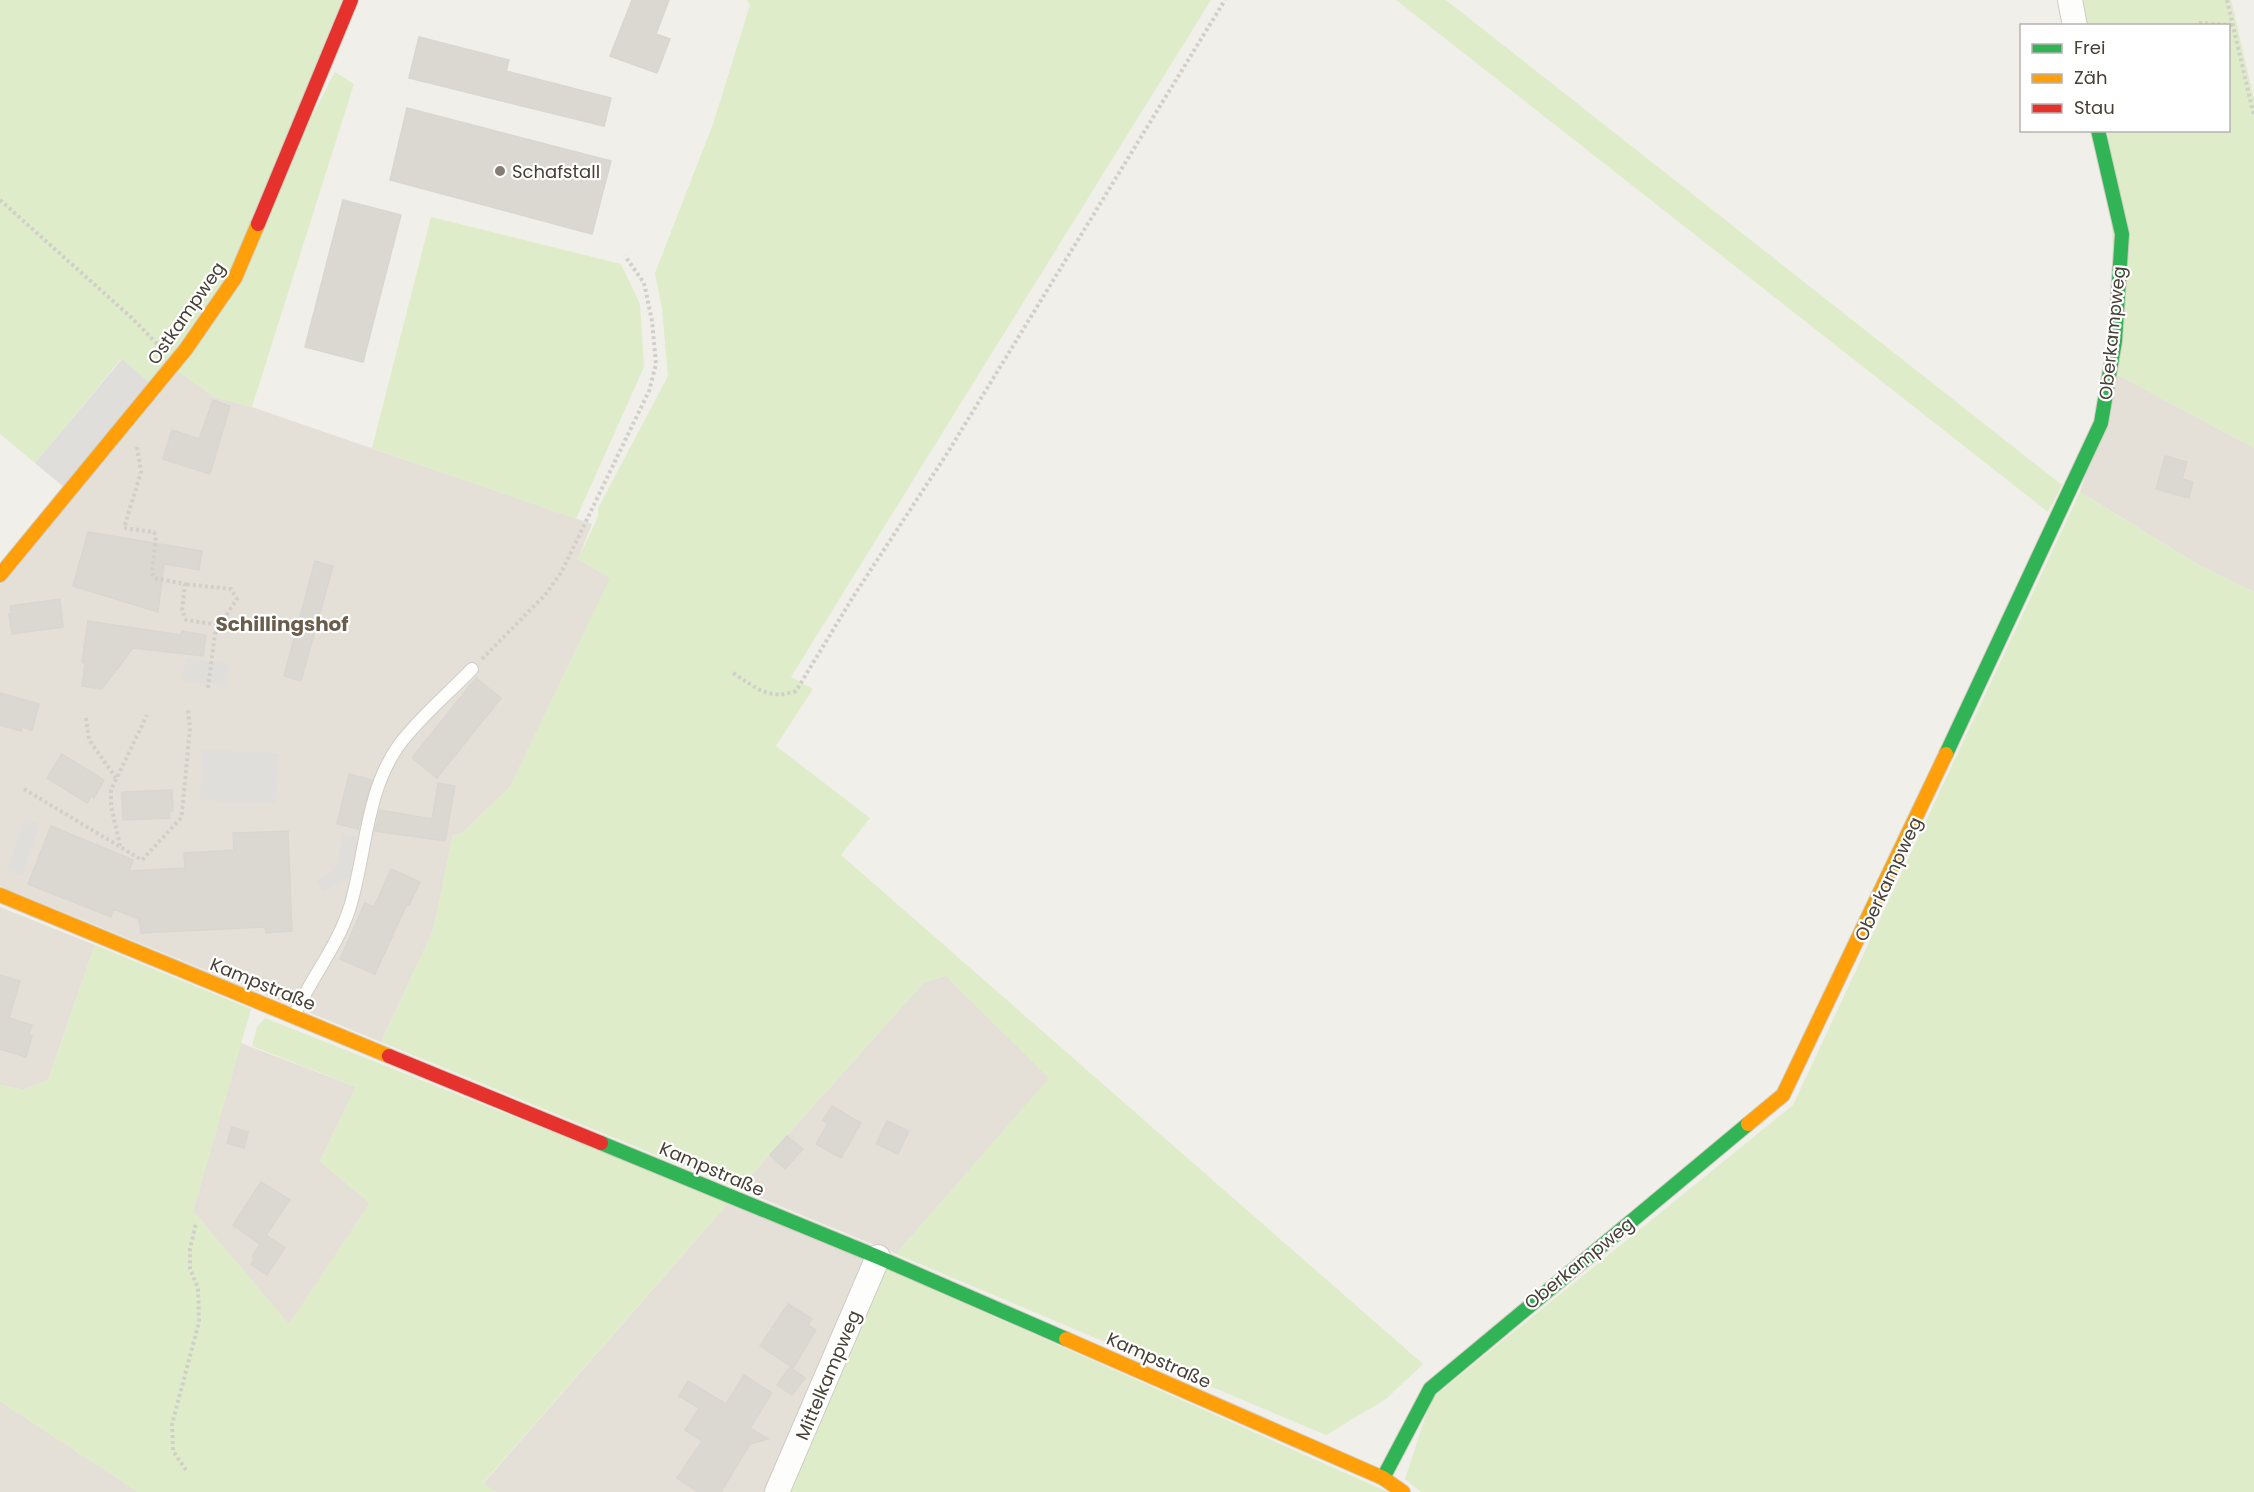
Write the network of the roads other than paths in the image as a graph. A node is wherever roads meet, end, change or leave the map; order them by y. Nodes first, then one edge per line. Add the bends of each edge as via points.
1 (351, 0) edge
2 (2070, 0) edge
3 (2075, 24) edge
4 (2098, 132) edge
5 (0, 575) edge
6 (472, 669) road end
7 (0, 895) edge
8 (294, 1016) junction
9 (878, 1257) junction
10 (1383, 1478) junction
11 (777, 1492) edge
12 (1403, 1492) edge

1 - 5 street, Ostkampweg via 235,278 175,363
2 - 3 street
4 - 10 street, Oberkampweg via 2122,234 2115,341 2101,423 1783,1095 1430,1389
6 - 8 lane via 398,746 384,773 348,911 332,950
7 - 8 street, Kampstraße
8 - 9 street, Kampstraße
9 - 10 street, Kampstraße
9 - 11 street, Mittelkampweg
10 - 12 street, Kampstraße

